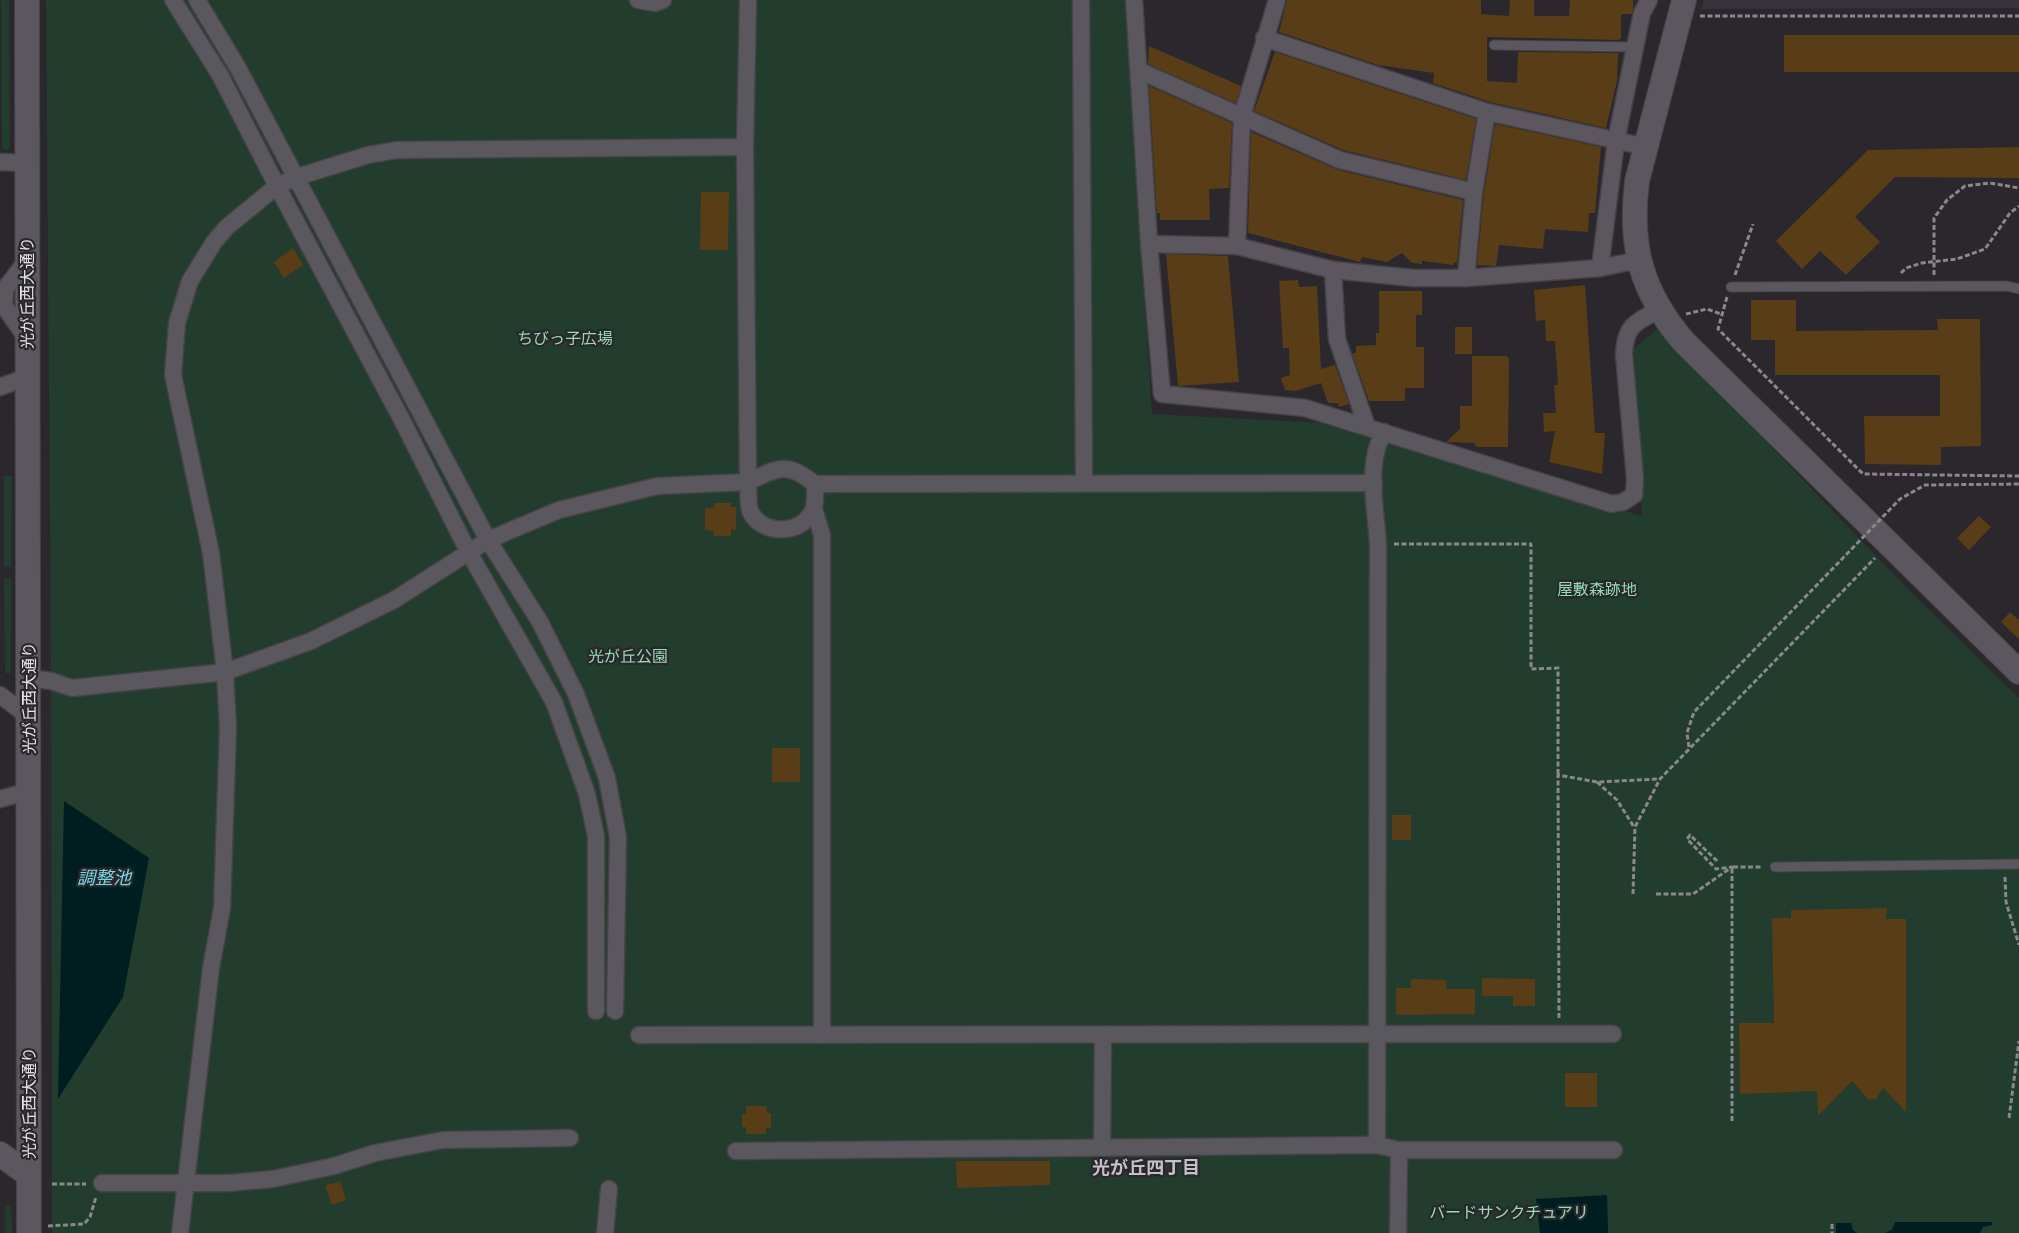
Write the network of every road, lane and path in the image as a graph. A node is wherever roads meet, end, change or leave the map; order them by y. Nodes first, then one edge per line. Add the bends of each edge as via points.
1 (27, 0) edge
2 (173, 0) edge
3 (638, 0) edge
4 (663, 0) edge
5 (748, 0) edge
6 (1081, 0) edge
7 (1134, 0) edge
8 (1277, 0) edge
9 (1649, 0) edge
10 (202, 1) edge
11 (1689, 8) edge
12 (2019, 16) edge
13 (1264, 38) junction
14 (1494, 45) dead end
15 (1636, 47) junction
16 (1140, 71) junction
17 (1487, 112) junction
18 (1242, 116) junction
19 (1616, 141) junction
20 (745, 147) junction
21 (1646, 147) junction
22 (0, 162) edge
23 (27, 163) junction
24 (297, 177) junction
25 (277, 186) junction
26 (2019, 188) edge
27 (1474, 192) junction
28 (2019, 206) edge
29 (1753, 224) dead end
30 (1149, 244) junction
31 (1237, 246) junction
32 (1639, 260) junction
33 (1600, 268) junction
34 (1333, 270) junction
35 (1466, 278) junction
36 (1885, 286) junction
37 (1934, 286) junction
38 (1731, 287) junction
39 (2019, 289) edge
40 (1721, 314) junction
41 (1663, 317) junction
42 (27, 377) junction
43 (0, 387) edge
44 (1367, 427) junction
45 (1384, 432) junction
46 (2019, 476) edge
47 (748, 482) junction
48 (1084, 482) junction
49 (1374, 482) junction
50 (815, 484) junction
51 (2019, 484) edge
52 (814, 509) junction
53 (488, 540) junction
54 (1378, 544) junction
55 (1888, 546) junction
56 (468, 551) junction
57 (225, 672) junction
58 (2019, 672) edge
59 (29, 678) junction
60 (0, 695) edge
61 (28, 716) junction
62 (1689, 746) junction
63 (1558, 775) junction
64 (1660, 779) junction
65 (1597, 782) junction
66 (29, 791) junction
67 (0, 799) edge
68 (1635, 827) junction
69 (1718, 858) dead end
70 (2004, 864) junction
71 (2019, 864) edge
72 (1732, 867) junction
73 (1775, 867) joint
74 (1633, 894) dead end
75 (1656, 894) dead end
76 (2019, 945) edge
77 (596, 1011) dead end
78 (615, 1011) dead end
79 (1560, 1034) junction
80 (1613, 1034) dead end
81 (639, 1035) dead end
82 (822, 1035) junction
83 (1103, 1035) junction
84 (1378, 1035) junction
85 (2019, 1041) edge
86 (2009, 1118) dead end
87 (1732, 1121) dead end
88 (570, 1138) dead end
89 (1377, 1145) junction
90 (1102, 1148) junction
91 (1399, 1150) junction
92 (1614, 1150) dead end
93 (736, 1151) dead end
94 (0, 1154) edge
95 (29, 1175) junction
96 (185, 1182) junction
97 (102, 1183) joint
98 (52, 1184) dead end
99 (71, 1184) dead end
100 (609, 1189) dead end
101 (1832, 1224) dead end
102 (38, 1230) edge
103 (180, 1233) edge
104 (605, 1233) edge
105 (1398, 1233) edge
106 (1832, 1233) edge

1 - 23 street, 光が丘西大通り
2 - 25 street via 220,74
3 - 4 street via 655,3
5 - 20 street
6 - 48 street
7 - 16 street
8 - 13 street
9 - 15 street via 1642,13
10 - 24 street
11 - 12 path
11 - 21 street
13 - 17 street
13 - 18 street
14 - 15 lane
15 - 19 street
16 - 18 street
16 - 30 street
17 - 19 street
17 - 27 street
18 - 27 street via 1340,160
18 - 31 street
19 - 21 street
19 - 33 street
20 - 24 street via 397,150 368,155
20 - 47 street
21 - 32 street via 1634,208
22 - 23 street
23 - 42 street, 光が丘西大通り
24 - 25 street
24 - 53 street
25 - 56 street
25 - 57 street via 227,227 214,242 190,282 177,323 173,375 211,553
26 - 37 path via 1990,183 1964,186 1947,200 1934,218
27 - 35 street
28 - 36 path via 2010,213 1985,249 1956,259 1906,268
29 - 38 path
30 - 31 street
30 - 44 street via 1162,394 1305,408
31 - 34 street
32 - 33 street
32 - 41 street
33 - 35 street
34 - 35 street via 1413,278
34 - 44 street via 1337,339
36 - 37 lane
36 - 38 lane
37 - 39 lane via 2008,286
38 - 40 path
40 - 41 path via 1707,309
40 - 46 path via 1718,329 1863,474
41 - 45 street via 1630,327 1624,338 1635,478 1634,495 1623,502 1612,504
41 - 55 street
42 - 43 street
42 - 59 street, 光が丘西大通り
44 - 45 street
45 - 49 street via 1374,461
47 - 50 street via 780,469 797,470
47 - 52 street via 750,512 763,526 788,530 807,520
47 - 53 street via 657,486 560,510
48 - 49 street
48 - 50 street
49 - 54 street
50 - 52 street
51 - 62 path, bridge via 1925,485 1900,499 1694,712 1686,733
52 - 82 street via 822,535
53 - 56 street
53 - 78 street via 540,622 576,694 607,778 618,837
54 - 63 path via 1531,544 1531,669 1558,668
54 - 84 street
55 - 58 street
55 - 62 path via 1746,693
56 - 57 street via 394,600 311,641
56 - 77 street via 554,702 587,794 596,836
57 - 59 street via 72,688
57 - 96 street via 228,728 222,908 211,968
59 - 61 street, 光が丘西大通り
60 - 61 street
61 - 66 street, 光が丘西大通り
62 - 64 path
63 - 65 path
63 - 79 path
64 - 65 path
64 - 68 path
65 - 68 path via 1617,800
66 - 67 street
66 - 95 street, 光が丘西大通り
68 - 74 path
69 - 72 path via 1716,860 1690,835 1686,839 1716,869
70 - 71 lane
70 - 73 lane
70 - 76 path via 2006,902
72 - 73 path
72 - 75 path via 1693,894
72 - 87 path
79 - 80 street
79 - 84 street
81 - 82 street
82 - 83 street
83 - 84 street
83 - 90 street
84 - 89 street
85 - 86 path
88 - 96 street via 443,1140 375,1153 273,1179
89 - 90 street
89 - 91 street
90 - 93 street
91 - 92 street
91 - 105 street
94 - 95 street
95 - 102 street, 光が丘西大通り
96 - 97 street
96 - 103 street
97 - 102 path via 90,1217 84,1224
98 - 99 path
100 - 104 street
101 - 106 path

